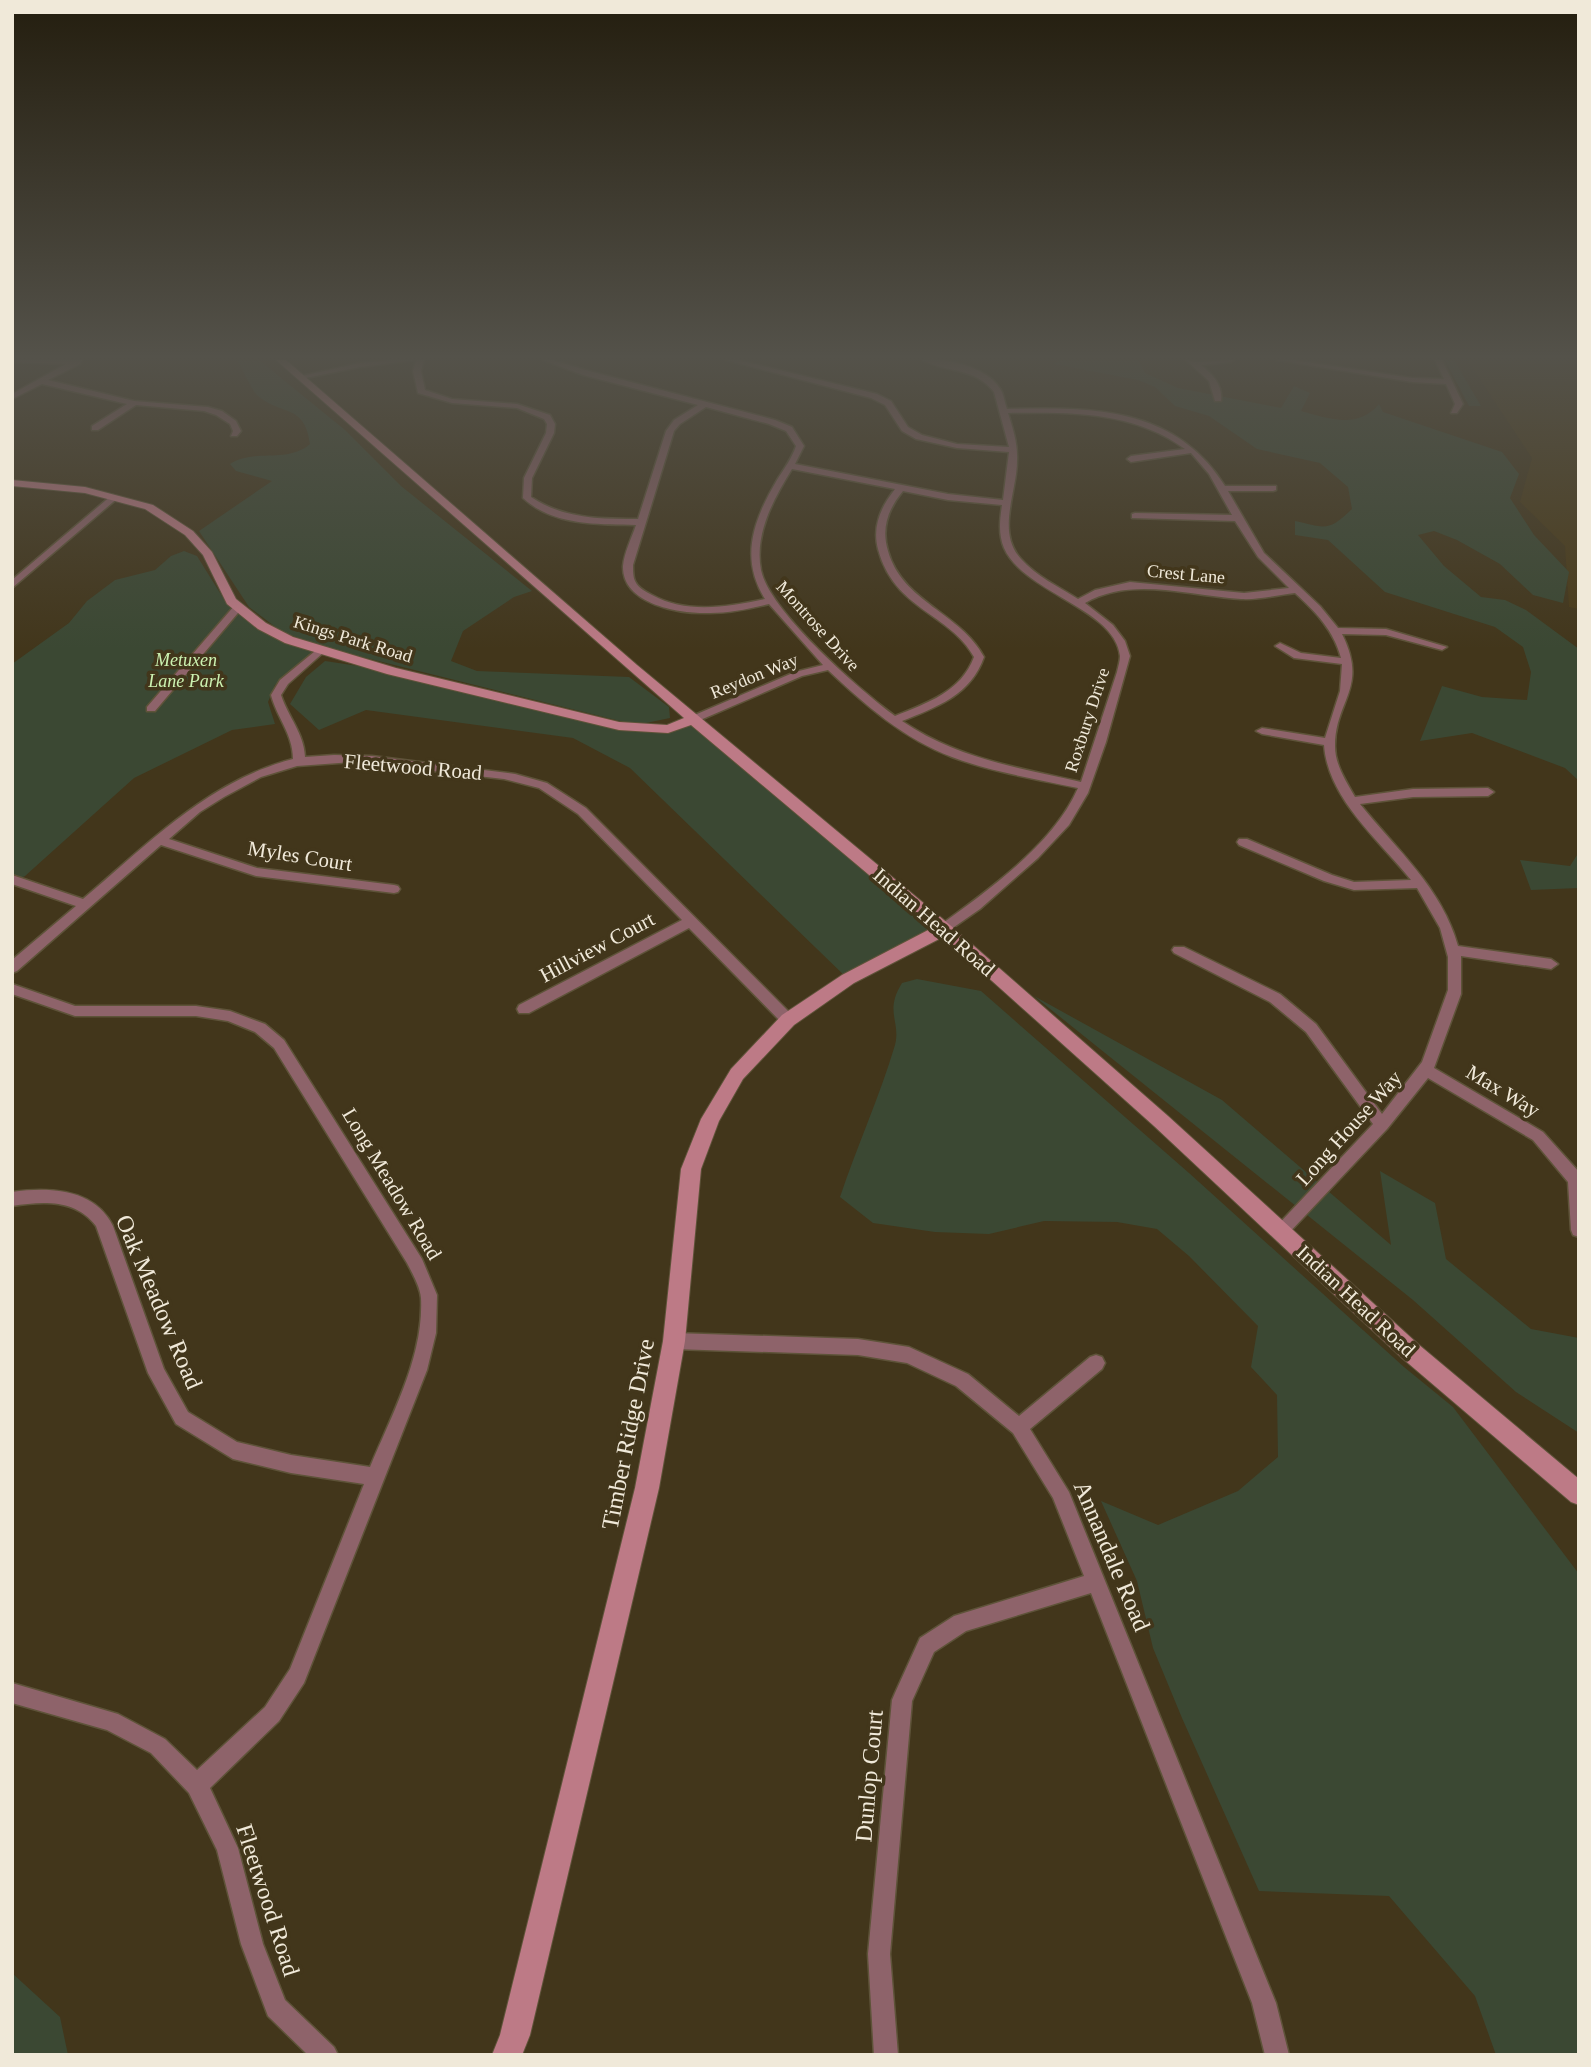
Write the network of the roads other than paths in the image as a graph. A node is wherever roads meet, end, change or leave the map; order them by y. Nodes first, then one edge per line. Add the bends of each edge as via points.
1 (392, 456) edge
2 (540, 456) edge
3 (662, 456) edge
4 (795, 456) edge
5 (1012, 456) edge
6 (1150, 456) edge
7 (1197, 456) edge
8 (1131, 459) dead end
9 (790, 466) junction
10 (12, 483) edge
11 (1273, 488) dead end
12 (900, 489) junction
13 (1222, 489) junction
14 (115, 497) junction
15 (1008, 503) junction
16 (1135, 516) dead end
17 (1238, 518) junction
18 (642, 522) junction
19 (12, 585) edge
20 (1297, 590) junction
21 (771, 601) junction
22 (1077, 604) junction
23 (239, 607) junction
24 (1336, 631) junction
25 (1280, 646) dead end
26 (1442, 647) dead end
27 (320, 650) junction
28 (1347, 662) junction
29 (829, 667) junction
30 (151, 709) dead end
31 (694, 719) junction
32 (896, 720) junction
33 (1262, 731) dead end
34 (1328, 742) junction
35 (299, 762) junction
36 (1084, 786) junction
37 (1488, 792) dead end
38 (1352, 801) junction
39 (161, 841) junction
40 (1243, 842) dead end
41 (12, 879) edge
42 (1422, 884) junction
43 (394, 889) dead end
44 (86, 905) junction
45 (690, 922) junction
46 (944, 929) junction
47 (1179, 950) dead end
48 (1452, 950) junction
49 (1551, 964) dead end
50 (12, 968) edge
51 (12, 989) edge
52 (524, 1009) dead end
53 (788, 1020) junction
54 (1426, 1070) junction
55 (1382, 1125) junction
56 (12, 1199) edge
57 (1578, 1230) edge
58 (1280, 1231) junction
59 (674, 1341) junction
60 (1096, 1363) dead end
61 (1019, 1427) junction
62 (375, 1477) junction
63 (1579, 1494) edge
64 (1095, 1582) junction
65 (12, 1693) edge
66 (197, 1784) junction
67 (326, 2055) edge
68 (507, 2055) edge
69 (886, 2055) edge
70 (1277, 2055) edge

1 - 31 main road, Indian Head Road
2 - 18 street via 526,487 527,498 537,506 570,519
3 - 18 street
4 - 9 street, Montrose Drive
5 - 15 street, Roxbury Drive
6 - 8 street
7 - 13 street
9 - 12 street
9 - 21 street, Montrose Drive via 763,511 755,560 761,586
10 - 14 main road, Kings Park Road
11 - 13 street
12 - 15 street
12 - 32 street via 882,516 884,564 895,581 971,642 979,657 976,672 966,684
13 - 17 street
14 - 19 street
14 - 23 main road, Kings Park Road via 149,507 189,533 208,554 221,584
15 - 22 street, Roxbury Drive via 1004,530 1015,560
16 - 17 street
17 - 20 street via 1267,562
18 - 21 street via 628,565 631,582 644,595 693,615
20 - 22 street, Crest Lane via 1244,596 1130,585 1098,592
20 - 24 street
21 - 29 street, Montrose Drive
22 - 36 street, Roxbury Drive via 1117,635 1125,656
23 - 27 main road, Kings Park Road via 262,626
23 - 30 street
24 - 26 street via 1386,632
24 - 28 street
25 - 28 street via 1298,656
27 - 31 main road, Kings Park Road via 619,726 668,729
27 - 35 street via 276,695 280,711 295,729
28 - 34 street via 1345,692
29 - 31 street, Reydon Way via 799,674
29 - 32 street, Montrose Drive via 860,696
31 - 46 main road, Indian Head Road
32 - 36 street, Montrose Drive via 953,753
33 - 34 street
34 - 38 street, Long House Way via 1335,773
35 - 39 street, Fleetwood Road via 228,787
35 - 45 street, Fleetwood Road via 346,759 537,783 582,811
36 - 46 street, Roxbury Drive via 1057,832
37 - 38 street via 1413,793
38 - 42 street, Long House Way
39 - 43 street, Myles Court via 256,873
39 - 44 street, Fleetwood Road
40 - 42 street via 1354,886
41 - 44 street
42 - 48 street, Long House Way
44 - 50 street, Fleetwood Road
45 - 52 street, Hillview Court
45 - 53 street, Fleetwood Road
46 - 53 main road, Timber Ridge Drive via 848,979
46 - 58 main road, Indian Head Road
47 - 55 street via 1275,998 1311,1028
48 - 49 street
48 - 54 street, Long House Way via 1455,991
51 - 62 street, Long Meadow Road via 75,1011 196,1011 230,1016 260,1028 279,1044 414,1258 429,1295 428,1333 418,1370
53 - 59 main road, Timber Ridge Drive via 737,1074 710,1119 691,1169
54 - 55 street, Long House Way
54 - 57 street, Max Way via 1538,1136 1576,1180
55 - 58 street, Long House Way
56 - 62 street, Oak Meadow Road via 60,1197 89,1206 105,1226 157,1373 182,1418 233,1450
58 - 63 main road, Indian Head Road via 1410,1352
59 - 61 street, Annandale Road via 858,1347 909,1355 962,1380
59 - 68 main road, Timber Ridge Drive via 646,1489
60 - 61 street
61 - 64 street, Annandale Road via 1060,1492
62 - 66 street, Long Meadow Road via 297,1676 272,1714
64 - 69 street, Dunlop Court via 961,1623 927,1645 902,1700 879,1954
64 - 70 street, Annandale Road via 1264,2003
65 - 66 street, Fleetwood Road via 111,1721 158,1746
66 - 67 street, Fleetwood Road via 227,1848 252,1944 276,2008

